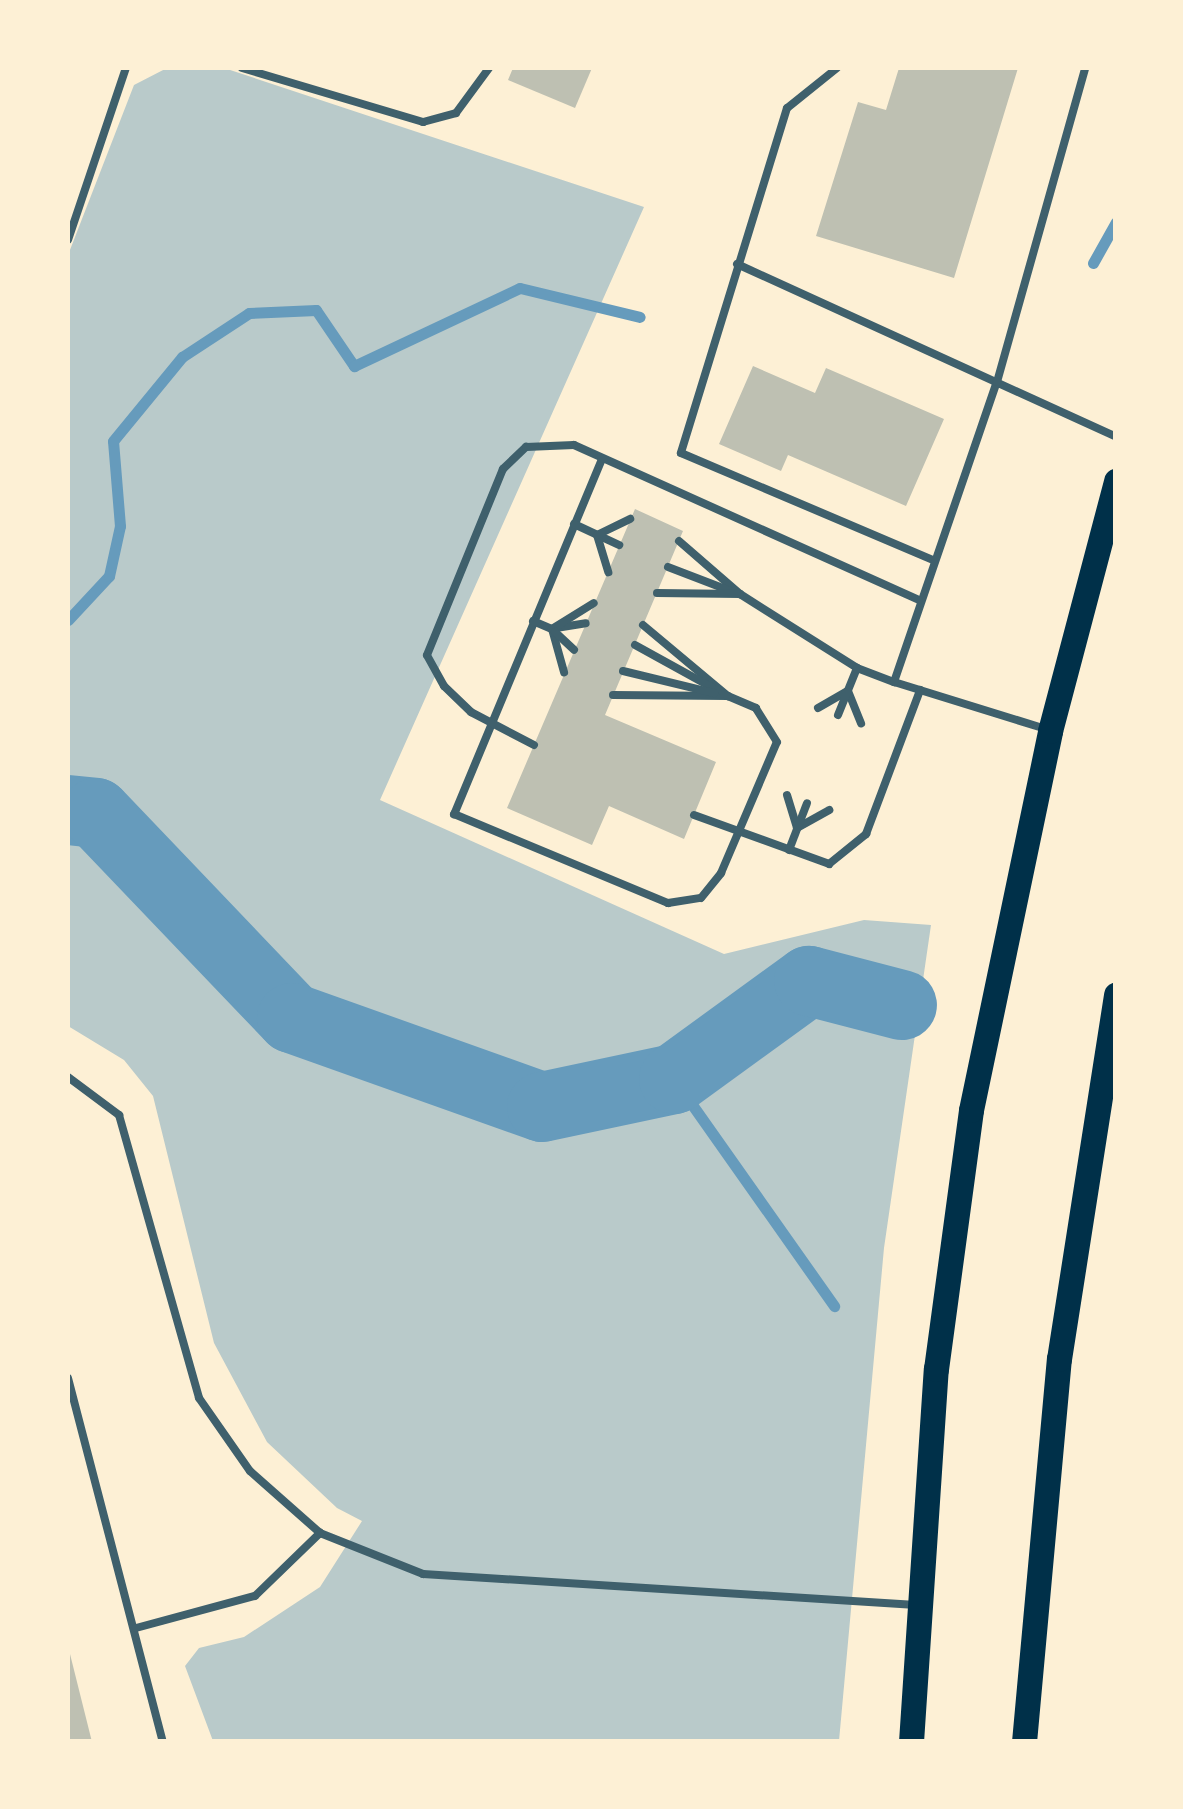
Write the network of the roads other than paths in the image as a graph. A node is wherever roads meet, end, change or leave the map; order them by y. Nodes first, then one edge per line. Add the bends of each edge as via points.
1 (126, 68) edge
2 (242, 68) edge
3 (489, 68) edge
4 (836, 68) edge
5 (1084, 68) edge
6 (68, 240) edge
7 (737, 264) junction
8 (997, 382) junction
9 (1116, 437) edge
10 (602, 459) junction
11 (1116, 481) edge
12 (630, 520) dead end
13 (574, 524) junction
14 (596, 535) junction
15 (678, 541) dead end
16 (620, 545) dead end
17 (933, 560) junction
18 (668, 567) dead end
19 (608, 572) dead end
20 (657, 593) dead end
21 (740, 594) junction
22 (920, 600) junction
23 (594, 604) dead end
24 (533, 621) junction
25 (586, 623) dead end
26 (643, 626) dead end
27 (552, 629) junction
28 (635, 644) dead end
29 (574, 650) dead end
30 (857, 668) junction
31 (623, 671) dead end
32 (564, 672) dead end
33 (894, 682) junction
34 (920, 690) junction
35 (848, 691) junction
36 (614, 695) dead end
37 (728, 696) junction
38 (818, 708) dead end
39 (838, 715) dead end
40 (861, 724) dead end
41 (490, 726) junction
42 (1050, 731) junction
43 (534, 746) dead end
44 (787, 794) dead end
45 (807, 803) dead end
46 (829, 810) dead end
47 (694, 815) dead end
48 (797, 828) junction
49 (738, 831) junction
50 (790, 850) junction
51 (1116, 994) edge
52 (68, 1078) edge
53 (68, 1378) edge
54 (320, 1532) junction
55 (920, 1606) junction
56 (136, 1628) junction
57 (163, 1742) edge
58 (912, 1742) edge
59 (1024, 1742) edge

1 - 6 lane
2 - 3 lane via 423,122 456,113
4 - 7 lane via 786,108
5 - 8 lane
7 - 8 lane
7 - 17 lane via 680,453
8 - 9 lane
8 - 17 lane
10 - 13 lane
10 - 22 lane
10 - 41 lane via 574,446 544,443 526,447 503,469 427,655 444,686
11 - 42 main road
12 - 14 lane
13 - 14 lane
13 - 24 lane
14 - 16 lane
14 - 19 lane
15 - 21 lane
17 - 22 lane
18 - 21 lane
20 - 21 lane
21 - 30 lane
22 - 33 lane
23 - 27 lane
24 - 27 lane
24 - 41 lane
25 - 27 lane
26 - 37 lane
27 - 29 lane
27 - 32 lane
28 - 37 lane
30 - 33 lane
30 - 35 lane
31 - 37 lane
33 - 34 lane
34 - 42 lane
34 - 50 lane via 866,834 829,864
35 - 38 lane
35 - 39 lane
35 - 40 lane
36 - 37 lane
37 - 49 lane via 756,708 777,742
41 - 43 lane
41 - 49 lane via 454,814 668,903 701,898
42 - 55 main road via 970,1110 936,1368
44 - 48 lane
45 - 48 lane
46 - 48 lane
47 - 49 lane
48 - 50 lane
49 - 50 lane
51 - 59 main road via 1059,1359
52 - 54 lane via 119,1115 199,1398 250,1471
53 - 56 lane
54 - 55 lane via 423,1574
54 - 56 lane via 255,1596
55 - 58 main road
56 - 57 lane

